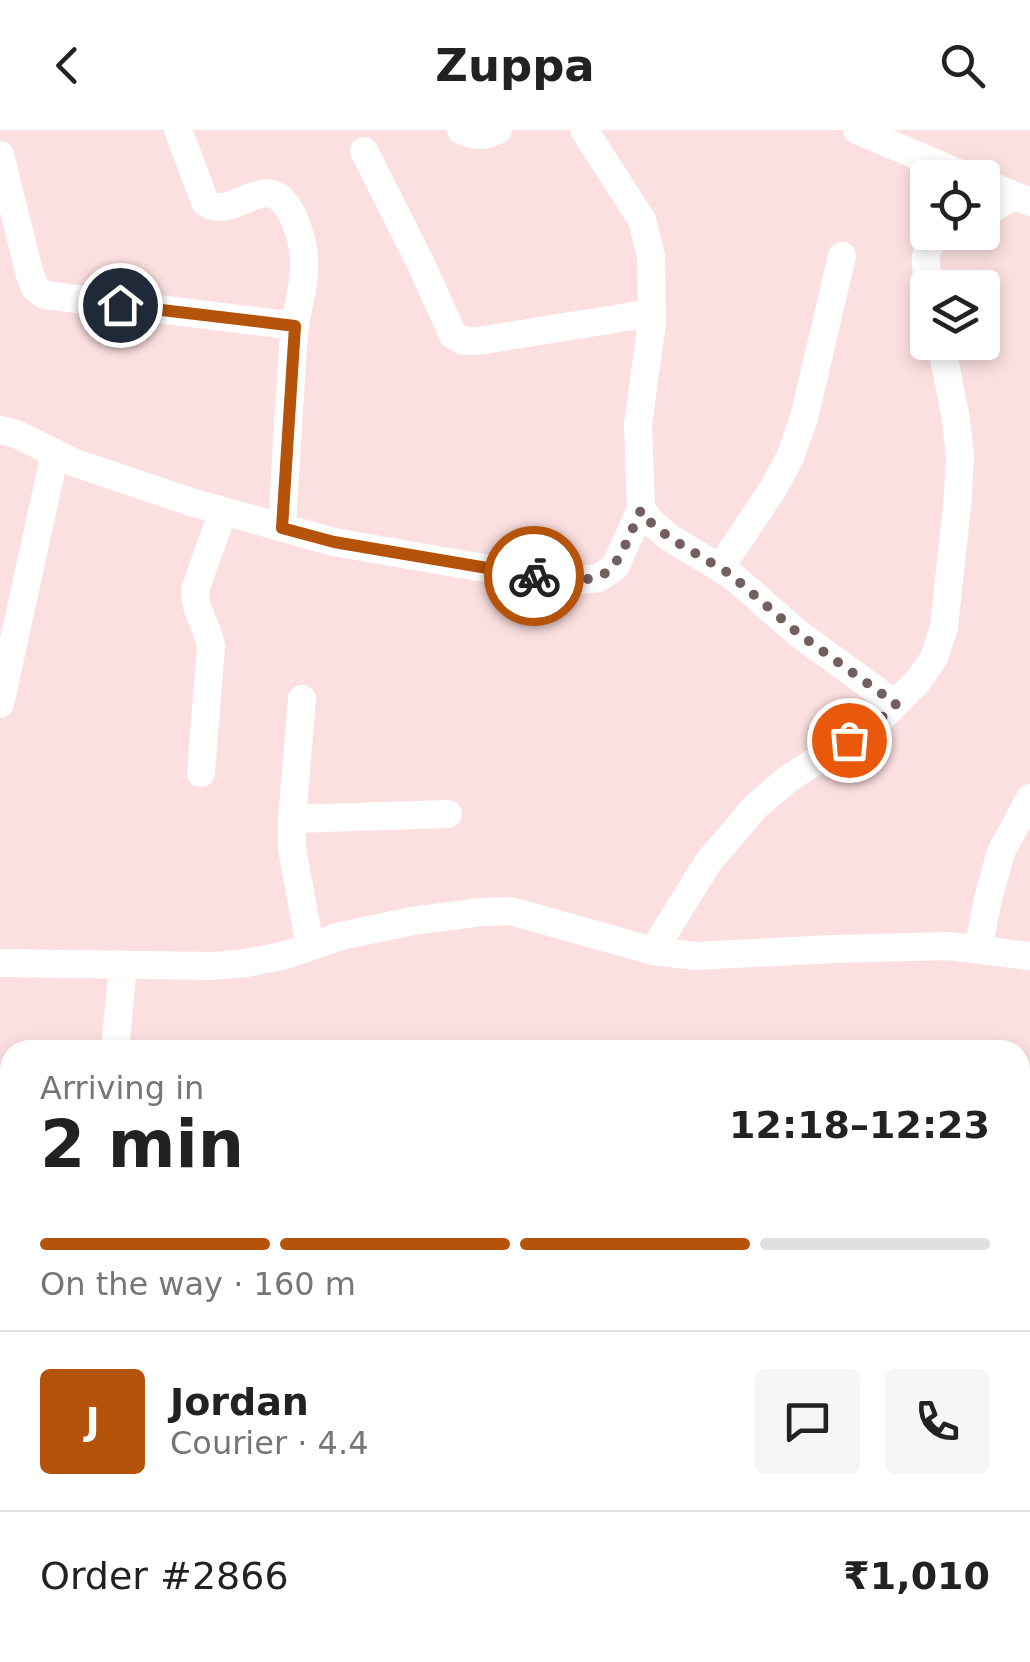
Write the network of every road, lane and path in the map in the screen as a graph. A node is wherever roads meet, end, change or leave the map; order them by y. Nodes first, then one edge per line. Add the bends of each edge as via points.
1 (178, 130) edge
2 (461, 130) edge
3 (498, 130) edge
4 (584, 130) edge
5 (857, 130) edge
6 (364, 150) dead end
7 (0, 155) edge
8 (928, 160) edge
9 (842, 256) dead end
10 (652, 314) junction
11 (295, 326) junction
12 (944, 360) edge
13 (0, 430) edge
14 (55, 453) junction
15 (641, 510) junction
16 (222, 511) junction
17 (282, 528) junction
18 (720, 568) junction
19 (302, 699) dead end
20 (0, 704) edge
21 (896, 704) junction
22 (201, 773) dead end
23 (1030, 798) edge
24 (448, 814) dead end
25 (292, 819) junction
26 (310, 946) junction
27 (978, 950) junction
28 (653, 952) junction
29 (1030, 956) edge
30 (0, 963) edge
31 (123, 965) junction
32 (116, 1040) edge

1 - 11 street via 212,208 260,194 282,200 304,258
2 - 3 street via 473,136
4 - 10 street via 642,220 651,256
5 - 8 street
6 - 10 street via 453,334 464,341
7 - 11 street via 30,275 45,295
9 - 18 street via 790,457
10 - 15 street via 638,424
11 - 17 street
12 - 21 street via 960,455 944,627 934,658
13 - 14 street
14 - 16 street
14 - 20 street
15 - 17 street via 615,567 574,581
15 - 18 street via 670,538
16 - 17 street
16 - 22 street via 195,590 211,646
18 - 21 street
19 - 25 street
21 - 28 street via 756,806 709,861
23 - 27 street via 1001,852
24 - 25 street
25 - 26 street
26 - 28 street via 412,921 510,912
26 - 31 street via 246,963
27 - 28 street
27 - 29 street
30 - 31 street
31 - 32 street

